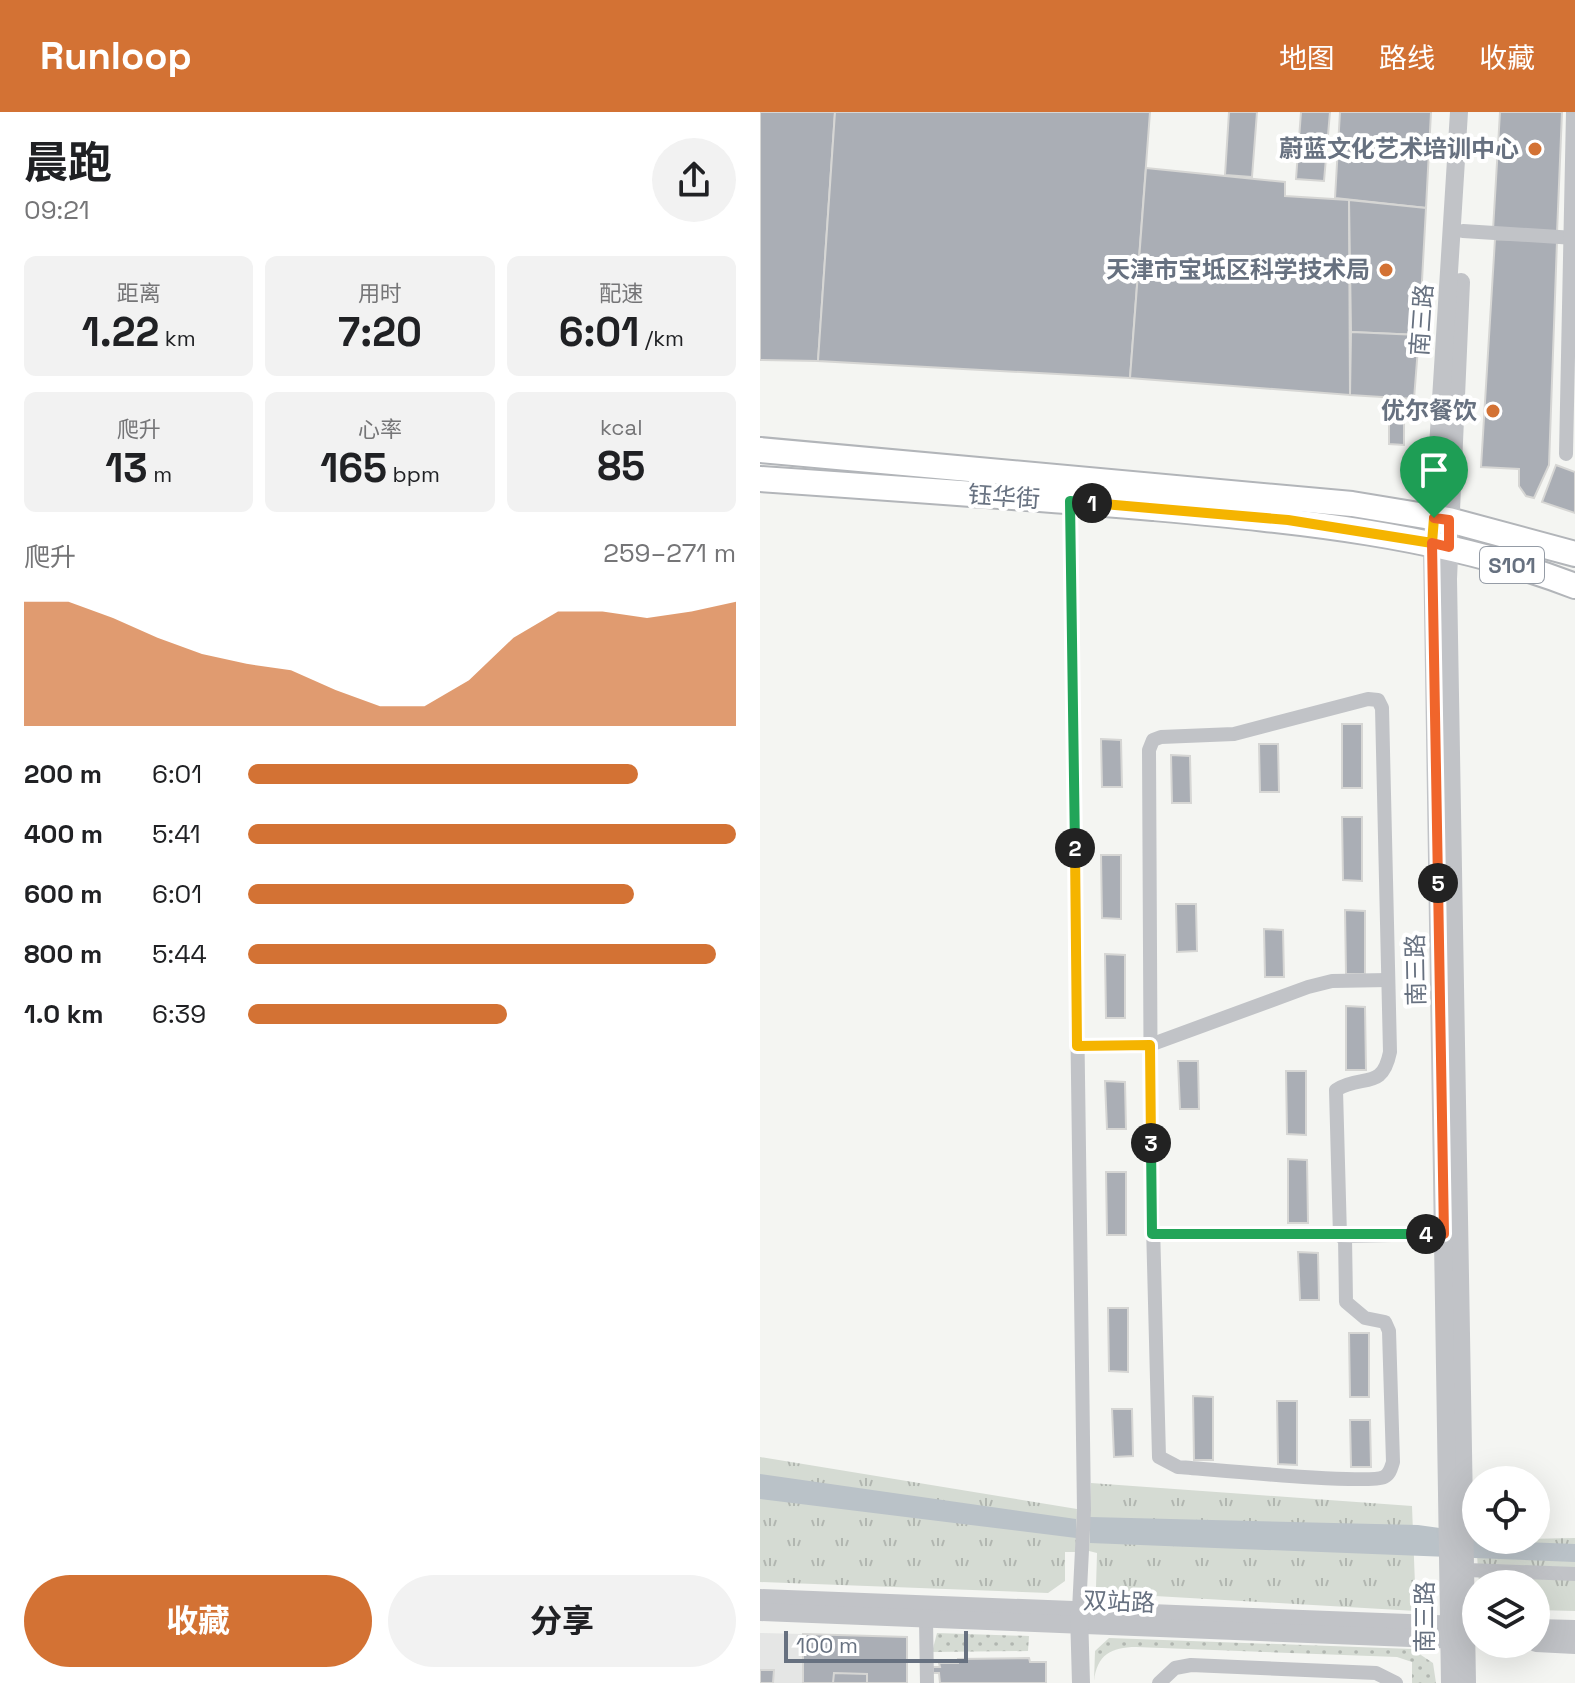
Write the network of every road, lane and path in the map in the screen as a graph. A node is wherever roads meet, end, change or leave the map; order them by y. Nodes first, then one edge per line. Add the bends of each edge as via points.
1 (1459, 112) edge
2 (1469, 112) edge
3 (1573, 112) edge
4 (1463, 231) junction
5 (1572, 238) edge
6 (760, 450) edge
7 (1566, 454) dead end
8 (760, 479) edge
9 (1070, 501) junction
10 (1442, 519) junction
11 (1440, 545) junction
12 (1575, 554) edge
13 (1575, 586) edge
14 (1388, 980) junction
15 (1150, 1045) junction
16 (1077, 1046) junction
17 (1152, 1234) junction
18 (1444, 1234) junction
19 (1343, 1235) junction
20 (1467, 1570) edge
21 (1550, 1573) edge
22 (1575, 1574) edge
23 (1462, 1593) edge
24 (760, 1598) edge
25 (760, 1612) edge
26 (1079, 1618) junction
27 (926, 1619) junction
28 (1550, 1628) edge
29 (1575, 1629) edge
30 (1462, 1633) edge
31 (1462, 1640) edge
32 (1550, 1644) edge
33 (1575, 1645) edge
34 (1466, 1658) edge
35 (927, 1683) edge
36 (1081, 1683) edge
37 (1159, 1683) edge
38 (1396, 1683) edge
39 (1450, 1683) edge
40 (1467, 1683) edge

1 - 10 street, 南三路
2 - 4 street, 南三路
3 - 5 street
4 - 5 street
4 - 10 street, 南三路
5 - 7 street
6 - 10 main road, 钰华街 / S101 via 1280,495
8 - 9 main road, 钰华街 / S101
9 - 11 main road, 钰华街 / S101 via 1288,520
9 - 16 street
10 - 11 street, 南三路
10 - 12 main road, 钰华街 / S101
11 - 13 main road, 钰华街 / S101
11 - 18 street, 南三路
11 - 20 street, 南三路
14 - 15 street via 1308,987
14 - 15 street via 1378,700 1234,734 1161,737 1153,740 1147,768
14 - 19 street via 1387,1067 1375,1080 1346,1083 1336,1090
15 - 16 street
15 - 17 street
16 - 26 street via 1084,1510
17 - 19 street
17 - 19 street via 1159,1457 1178,1467 1382,1479 1393,1462 1389,1331 1385,1322 1365,1318 1346,1302
18 - 19 street
18 - 23 street, 南三路
21 - 22 street
24 - 26 street, 双站路
25 - 27 street, 双站路
26 - 27 street, 双站路
26 - 30 street, 双站路
26 - 36 street
27 - 35 street
28 - 29 street
31 - 39 street, 南三路
32 - 33 street
34 - 40 street, 南三路
37 - 38 street via 1175,1668 1191,1665 1376,1673

